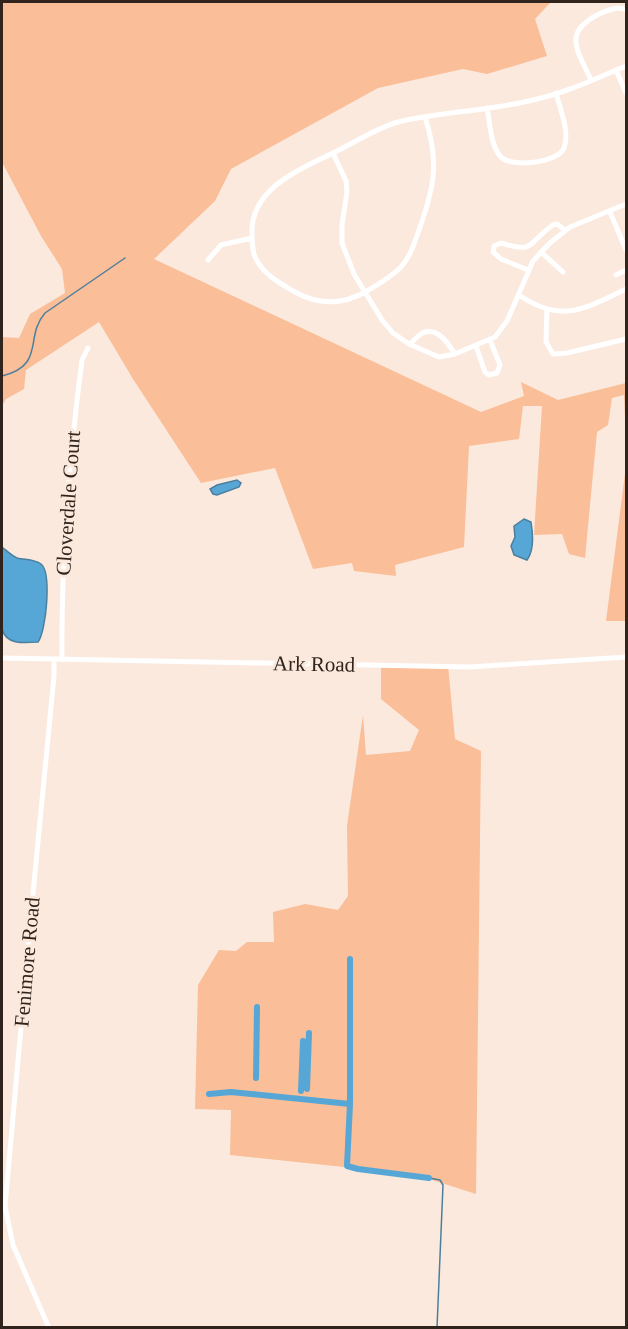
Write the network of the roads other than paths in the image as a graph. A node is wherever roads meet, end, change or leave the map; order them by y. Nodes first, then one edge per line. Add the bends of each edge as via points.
1 (627, 10) edge
2 (627, 66) edge
3 (616, 70) junction
4 (591, 80) junction
5 (556, 93) junction
6 (627, 93) edge
7 (487, 108) junction
8 (425, 117) junction
9 (333, 153) junction
10 (627, 204) edge
11 (610, 212) junction
12 (565, 230) junction
13 (252, 238) junction
14 (627, 250) edge
15 (541, 252) junction
16 (208, 260) dead end
17 (528, 270) junction
18 (627, 270) edge
19 (563, 272) dead end
20 (616, 275) dead end
21 (627, 289) edge
22 (365, 292) junction
23 (519, 295) junction
24 (547, 310) junction
25 (627, 339) edge
26 (490, 340) junction
27 (409, 344) junction
28 (476, 346) junction
29 (88, 348) dead end
30 (455, 354) junction
31 (627, 657) edge
32 (2, 658) edge
33 (54, 659) junction
34 (62, 660) junction
35 (49, 1328) edge

1 - 4 street via 618,8 602,13 578,31 577,47
2 - 3 street
3 - 4 street
3 - 6 street
4 - 5 street
5 - 7 street
5 - 7 street via 566,140 562,152 549,159 517,163 503,159 494,142
7 - 8 street
8 - 9 street via 386,126
8 - 22 street via 434,165 429,203 408,259 395,273
9 - 13 street via 270,190 255,211
9 - 22 street via 347,186 342,243
10 - 11 street
11 - 12 street
11 - 14 street
12 - 15 street
12 - 17 street via 553,225 525,248 501,243 494,246 497,257
13 - 16 street via 221,245
13 - 22 street via 255,256 265,271 299,295 332,303 351,300
15 - 17 street
15 - 19 street
17 - 23 street
18 - 20 street
21 - 24 street via 579,309
22 - 27 street via 389,329
23 - 24 street
23 - 26 street via 504,327
24 - 25 street via 546,342 553,354
26 - 28 street
26 - 28 street via 500,365 497,374 485,372
27 - 30 street via 439,357
27 - 30 street via 423,332 430,332 445,339
28 - 30 street
29 - 34 street, Cloverdale Court via 82,360 68,486
31 - 34 street, Ark Road via 469,667
32 - 33 street, Ark Road
33 - 34 street, Ark Road
33 - 35 street, Fenimore Road via 5,1206 13,1245

